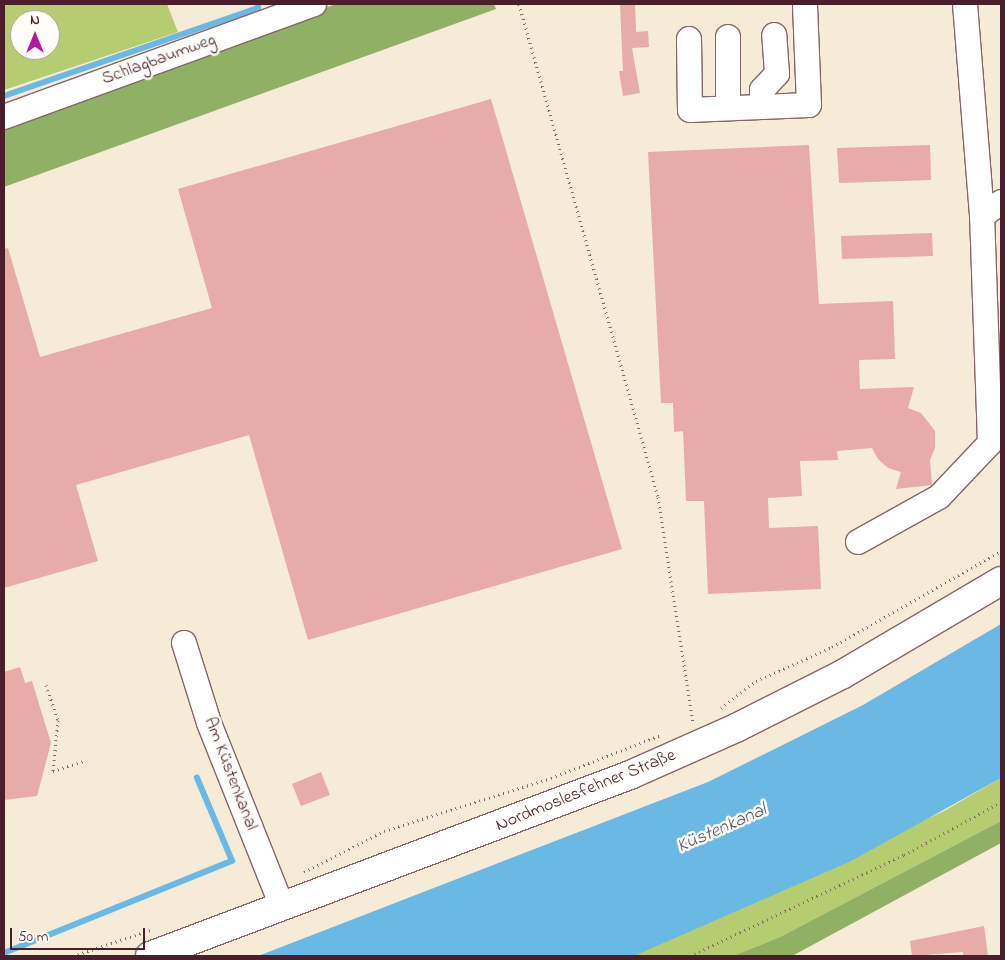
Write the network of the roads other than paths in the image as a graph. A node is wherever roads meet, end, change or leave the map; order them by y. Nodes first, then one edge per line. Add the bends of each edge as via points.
1 (314, 4) edge
2 (805, 4) edge
3 (965, 4) edge
4 (774, 35) dead end
5 (728, 37) dead end
6 (689, 38) dead end
7 (762, 107) junction
8 (728, 108) junction
9 (4, 117) edge
10 (1001, 202) edge
11 (982, 216) junction
12 (858, 542) dead end
13 (1001, 581) edge
14 (184, 643) dead end
15 (278, 895) junction
16 (150, 956) edge

1 - 9 street, Schlagbaumweg
2 - 7 street via 809,105
3 - 11 street
4 - 7 street via 777,74 762,90
5 - 8 street
6 - 8 street via 690,110
7 - 8 street
10 - 11 street
11 - 12 street via 990,443 940,497
13 - 15 main road, Nordmoslesfehner Straße via 843,674 727,732 630,775 507,824
14 - 15 street, Am Küstenkanal via 209,723
15 - 16 main road, Nordmoslesfehner Straße

